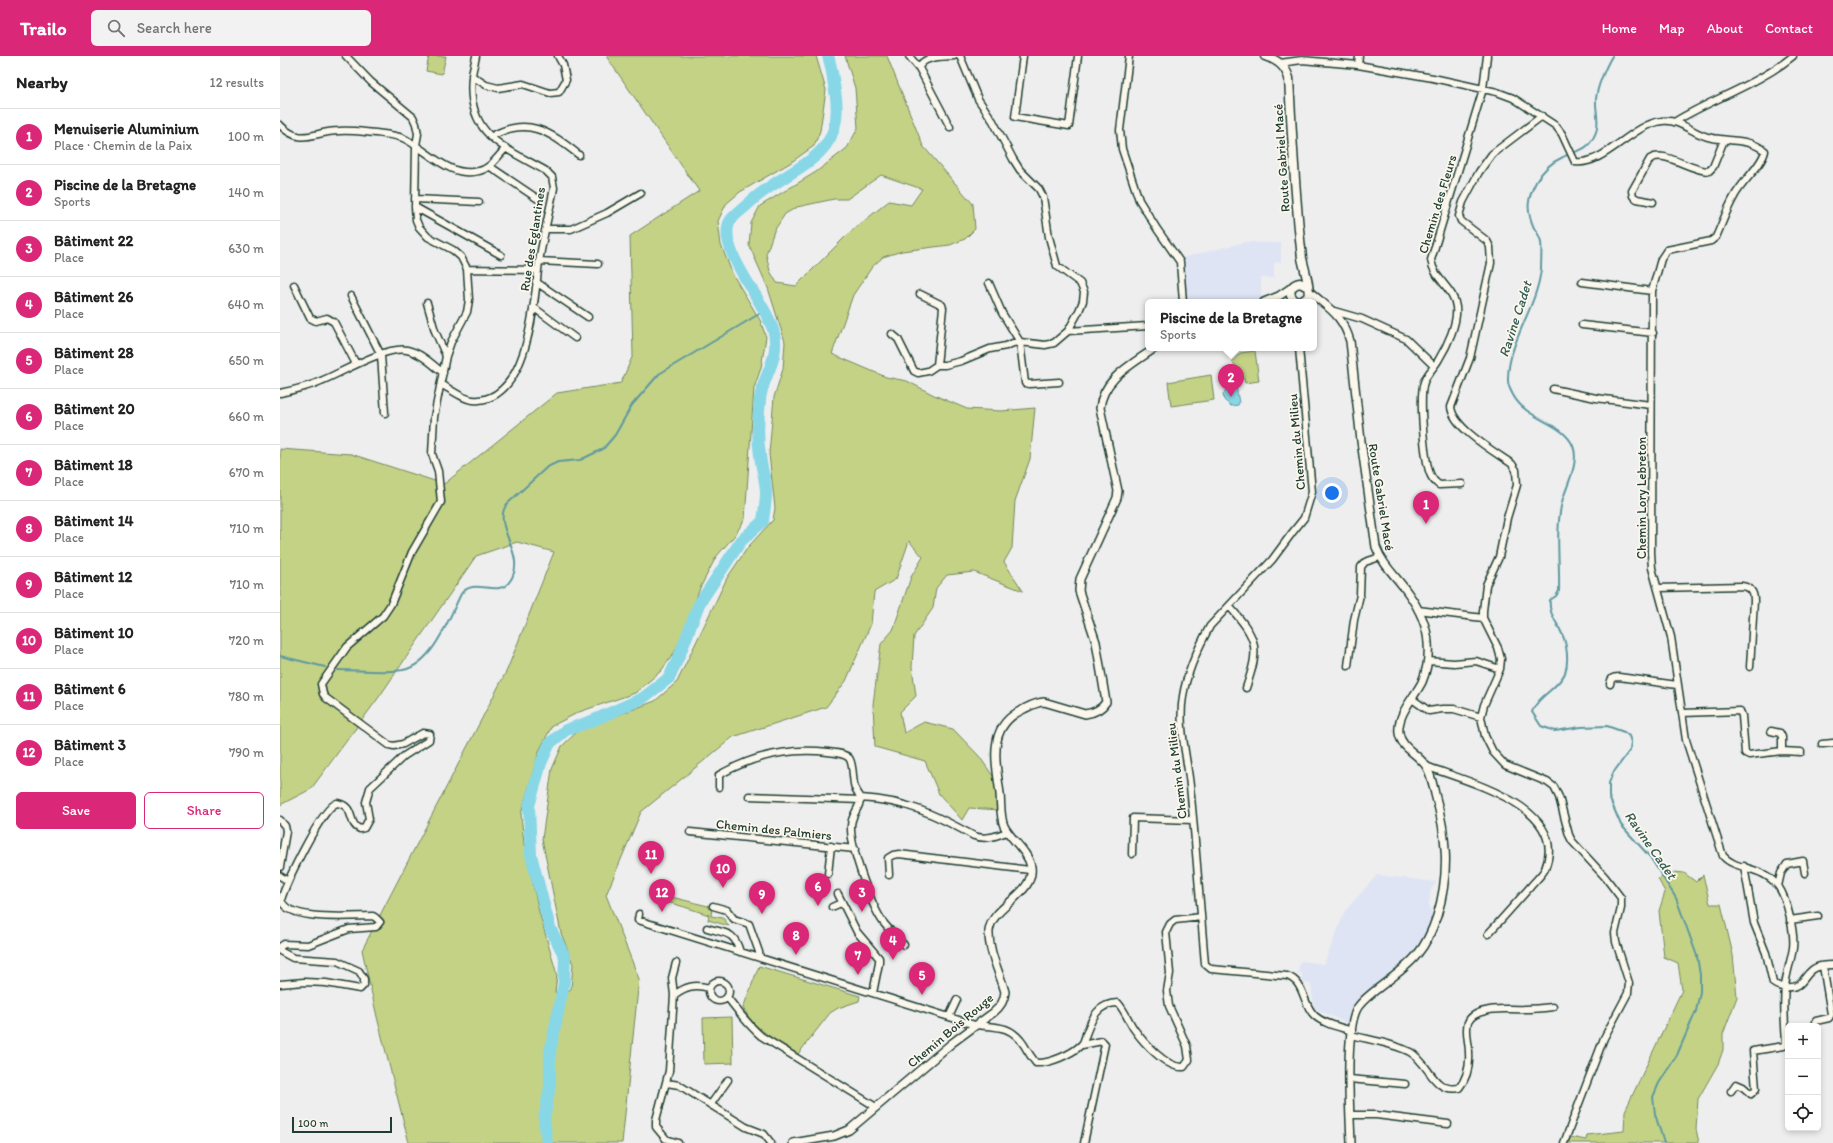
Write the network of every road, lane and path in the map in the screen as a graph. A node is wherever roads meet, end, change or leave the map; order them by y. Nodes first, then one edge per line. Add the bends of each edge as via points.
1 (346, 56) edge
2 (476, 56) edge
3 (558, 56) edge
4 (909, 56) edge
5 (954, 56) edge
6 (960, 56) edge
7 (1023, 56) edge
8 (1078, 56) edge
9 (1129, 56) edge
10 (1265, 56) edge
11 (1359, 56) edge
12 (1487, 56) edge
13 (1793, 56) edge
14 (1280, 63) junction
15 (1358, 65) junction
16 (919, 68) junction
17 (472, 76) junction
18 (1483, 89) junction
19 (1542, 116) junction
20 (1676, 121) junction
21 (280, 125) edge
22 (950, 127) dead end
23 (490, 137) junction
24 (1724, 140) junction
25 (416, 145) junction
26 (506, 148) junction
27 (579, 155) dead end
28 (489, 166) junction
29 (641, 193) dead end
30 (415, 199) junction
31 (538, 199) dead end
32 (479, 202) dead end
33 (1653, 202) dead end
34 (415, 207) junction
35 (546, 229) junction
36 (501, 255) dead end
37 (539, 261) junction
38 (598, 264) dead end
39 (467, 269) junction
40 (538, 270) junction
41 (1304, 270) junction
42 (536, 282) junction
43 (1582, 282) dead end
44 (989, 283) dead end
45 (294, 285) dead end
46 (1294, 286) junction
47 (1308, 289) junction
48 (1652, 291) junction
49 (920, 294) dead end
50 (352, 296) dead end
51 (1279, 296) junction
52 (1184, 299) edge
53 (1272, 299) edge
54 (1291, 299) edge
55 (1297, 299) edge
56 (1300, 299) edge
57 (1317, 302) edge
58 (1322, 302) junction
59 (427, 303) dead end
60 (532, 307) junction
61 (1334, 311) junction
62 (588, 317) dead end
63 (1582, 325) dead end
64 (1145, 326) edge
65 (1068, 331) junction
66 (1653, 333) junction
67 (892, 334) dead end
68 (575, 338) dead end
69 (1020, 342) junction
70 (1151, 351) edge
71 (1299, 351) edge
72 (381, 355) junction
73 (446, 356) junction
74 (356, 364) junction
75 (937, 365) junction
76 (1434, 366) junction
77 (443, 373) junction
78 (1059, 382) dead end
79 (441, 384) junction
80 (1553, 389) dead end
81 (280, 393) edge
82 (1652, 405) junction
83 (385, 413) dead end
84 (1462, 484) dead end
85 (1380, 557) junction
86 (1658, 588) junction
87 (1229, 606) junction
88 (1418, 610) junction
89 (1483, 618) junction
90 (1428, 661) junction
91 (1348, 666) dead end
92 (1750, 667) dead end
93 (1500, 669) junction
94 (1610, 684) dead end
95 (1677, 685) junction
96 (1246, 688) dead end
97 (1412, 699) junction
98 (1682, 713) junction
99 (1481, 718) junction
100 (1771, 732) dead end
101 (1833, 743) edge
102 (1822, 744) dead end
103 (1782, 751) junction
104 (1801, 752) dead end
105 (1426, 766) junction
106 (719, 788) dead end
107 (750, 796) dead end
108 (861, 799) junction
109 (280, 820) edge
110 (1193, 820) junction
111 (690, 832) dead end
112 (1007, 832) junction
113 (831, 846) junction
114 (855, 849) junction
115 (1132, 854) dead end
116 (1744, 866) junction
117 (280, 867) edge
118 (1030, 870) junction
119 (1806, 873) dead end
120 (828, 874) dead end
121 (889, 875) dead end
122 (280, 876) edge
123 (288, 881) junction
124 (1778, 886) junction
125 (838, 894) dead end
126 (841, 903) junction
127 (712, 906) dead end
128 (832, 907) dead end
129 (639, 914) dead end
130 (1818, 916) dead end
131 (1201, 917) junction
132 (1790, 920) junction
133 (707, 928) dead end
134 (1488, 934) dead end
135 (904, 945) dead end
136 (280, 947) edge
137 (280, 951) edge
138 (740, 952) junction
139 (760, 958) junction
140 (676, 963) dead end
141 (1833, 965) edge
142 (1823, 966) junction
143 (280, 984) edge
144 (1785, 987) junction
145 (709, 988) junction
146 (873, 993) junction
147 (674, 994) junction
148 (727, 997) junction
149 (957, 1000) dead end
150 (1553, 1007) dead end
151 (949, 1017) junction
152 (1816, 1021) dead end
153 (975, 1025) junction
154 (1351, 1033) junction
155 (1082, 1045) junction
156 (1349, 1079) junction
157 (728, 1080) dead end
158 (667, 1083) junction
159 (1405, 1084) dead end
160 (1731, 1091) dead end
161 (711, 1104) junction
162 (876, 1107) junction
163 (1350, 1115) junction
164 (1448, 1124) dead end
165 (666, 1139) junction
166 (659, 1143) edge
167 (678, 1143) edge
168 (771, 1143) edge
169 (793, 1143) edge
170 (1084, 1143) edge
171 (1351, 1143) edge
172 (1564, 1143) edge

1 - 25 street via 371,82 413,117 418,134
2 - 17 street, Rue des Eglantines
3 - 17 street via 566,80 559,92 550,93 523,84 498,88 486,85
4 - 16 street
5 - 16 street via 924,58
6 - 65 street via 978,99 1013,159 1043,197 1049,237 1057,266 1080,283 1084,292 1079,311
7 - 8 street via 1015,117 1068,126
9 - 52 street via 1120,130 1122,149 1139,200 1180,262
10 - 14 main road
11 - 15 street
12 - 18 street, Chemin des Fleurs
13 - 20 street via 1766,74
14 - 15 street via 1302,60
14 - 41 main road, Route Gabriel Macé via 1289,78 1292,164
15 - 18 street
16 - 22 street
17 - 23 street, Rue des Eglantines via 471,95 476,115
18 - 19 street via 1513,98
18 - 76 street, Chemin des Fleurs via 1431,260 1432,268 1454,298 1456,307 1451,333
19 - 20 street via 1556,126 1578,162 1609,151 1650,124
19 - 89 street via 1492,154 1463,202 1460,216 1461,221 1487,241 1491,263 1470,358 1451,407 1452,414 1459,425 1512,464 1517,475 1499,557 1486,585
20 - 24 street, Chemin Lory Lebreton via 1702,136
21 - 25 street via 301,138 338,131 360,132 401,137
23 - 26 street, Rue des Eglantines
23 - 27 street via 520,127 540,130 556,136
24 - 33 street via 1713,167 1708,171 1699,171 1664,156 1654,156 1650,159 1632,191 1633,196 1638,199
24 - 48 street, Chemin Lory Lebreton via 1742,141 1759,146 1765,151 1764,157 1734,197 1716,237 1711,241 1667,250 1661,260
25 - 28 street via 453,170 479,171
25 - 30 street
26 - 28 street
26 - 35 street, Rue des Eglantines via 552,177 554,188
28 - 31 street
29 - 35 street via 572,229
30 - 32 street
30 - 34 street
34 - 36 street
34 - 39 street via 416,220 421,230 428,237 453,250 461,257
35 - 37 street, Rue des Eglantines
37 - 38 street
37 - 40 street, Rue des Eglantines
39 - 40 street
39 - 73 street via 467,312 463,323 455,332
40 - 42 street, Rue des Eglantines
41 - 46 main road
41 - 47 main road, Route Gabriel Macé
42 - 60 street, Rue des Eglantines
42 - 62 street
43 - 48 street
44 - 69 street via 1002,313
45 - 74 street via 310,318 316,321 326,318 334,322
46 - 47 main road via 1302,283
46 - 51 street
46 - 55 main road via 1290,293
47 - 56 main road
47 - 58 street, Route Gabriel Macé
48 - 66 street, Chemin Lory Lebreton
49 - 75 street via 942,305 943,308
50 - 72 street
51 - 53 street
51 - 54 street
57 - 58 street, Route Gabriel Macé
58 - 61 street, Route Gabriel Macé
59 - 73 street
60 - 68 street
60 - 79 street, Rue des Eglantines via 521,361 511,380 500,392 479,400 467,399
61 - 76 street via 1362,319 1406,339
61 - 85 street, Route Gabriel Macé via 1344,323 1350,341 1374,537
63 - 66 street
64 - 65 street
65 - 69 street via 1054,343 1045,345
66 - 82 street, Chemin Lory Lebreton
67 - 75 street via 898,339 914,371 918,373
69 - 75 street via 990,349 961,361
69 - 78 street via 1025,383
70 - 112 street via 1116,376 1104,391 1101,400 1100,408 1118,491 1080,579 1079,591 1096,642 1106,702 1103,707 1091,714 1085,714 1042,702 1018,712 1006,724 996,738 995,752 1003,825
71 - 87 street, Chemin du Milieu via 1312,492 1309,505 1304,518 1272,560
72 - 74 street
72 - 77 street via 406,350 420,355
72 - 83 street
73 - 77 street
74 - 81 street via 316,384
76 - 84 street, Chemin des Fleurs via 1426,378 1422,393 1430,475 1439,485
77 - 79 street
79 - 123 street via 434,417 432,454 438,471 441,502 439,507 412,552 391,604 383,616 347,647 321,684 326,698 389,745 403,744 423,733 430,734 429,740 404,756 370,788 366,802 369,819 364,828 360,829 354,825 345,806 334,804 316,826
80 - 82 street via 1596,398
82 - 86 street, Chemin Lory Lebreton via 1651,553
85 - 88 street, Route Gabriel Macé
85 - 91 street via 1365,562 1361,567 1360,595
86 - 92 street via 1749,588 1754,602
86 - 95 street, Chemin Lory Lebreton via 1671,636
87 - 96 street via 1242,620 1252,638 1254,664
87 - 110 street, Chemin du Milieu via 1210,626 1199,645 1183,695 1182,739
88 - 89 street
88 - 90 street, Route Gabriel Macé via 1428,642
89 - 93 street via 1498,648
90 - 93 street via 1476,661
90 - 97 street, Route Gabriel Macé via 1422,681
93 - 99 street
94 - 95 street via 1614,677 1619,677
95 - 98 street, Chemin Lory Lebreton
97 - 99 street via 1429,712 1454,709
97 - 105 street, Route Gabriel Macé via 1401,717 1399,734 1403,743
98 - 103 street via 1740,711 1746,753 1749,755
98 - 116 street, Chemin Lory Lebreton via 1686,740 1720,849 1726,860
99 - 172 street via 1484,736 1504,764 1554,787 1572,841 1621,898 1615,933 1628,983 1628,993 1604,1038
100 - 103 street via 1780,733
101 - 102 street
103 - 104 street
105 - 134 street via 1499,794 1521,806 1544,829 1548,840 1544,870
105 - 154 street, Route Gabriel Macé via 1444,828 1446,851 1437,916 1428,939 1416,958 1357,1008
106 - 108 street via 719,775 739,764 767,754 821,751 845,755 850,760 855,787
107 - 108 street
108 - 112 street via 914,807 981,838
108 - 114 street via 851,826
109 - 117 street via 286,831
110 - 115 street via 1133,818
110 - 131 street, Chemin du Milieu
111 - 113 street, Chemin des Palmiers
112 - 118 street via 1025,854 1031,866
113 - 114 street, Chemin des Palmiers
113 - 120 street
114 - 135 street via 877,911 883,922
116 - 124 street, Chemin Lory Lebreton via 1766,875
116 - 144 street via 1754,923 1766,953 1772,981
118 - 121 street via 899,854 888,858
118 - 153 street, Chemin Bois Rouge via 1025,886 995,916 991,924 991,948 1005,992 1004,999 1000,1007
119 - 124 street via 1803,861 1787,864 1781,873
122 - 123 street
123 - 136 street via 280,900 286,909 324,917 373,916 380,922 376,927 349,929 308,945 284,944
124 - 132 street
125 - 126 street
126 - 128 street
126 - 146 street via 857,932 878,958
127 - 139 street via 727,910 734,919 749,924
129 - 138 street via 638,920
130 - 132 street
131 - 154 street, Chemin du Milieu via 1205,964 1209,968 1287,976 1294,979 1315,1016
131 - 155 street via 1175,920 1166,932 1170,973 1168,999 1187,1046 1189,1060 1184,1067 1177,1068 1160,1058 1134,1030 1124,1009 1118,1003 1100,1007 1091,1020
132 - 144 street via 1793,946
133 - 138 street via 732,935
137 - 143 street via 293,958 337,961 359,971 364,979 364,985 360,989 326,982
138 - 139 street
139 - 146 street
140 - 147 street via 672,978
141 - 142 street
142 - 144 street via 1812,970 1798,986
142 - 152 street via 1831,1014 1829,1018
144 - 160 street via 1784,1046 1754,1051 1754,1093 1750,1094 1736,1084
145 - 147 street via 686,987
145 - 148 street via 714,1000 719,1001
145 - 148 street via 716,982 725,984 728,988
146 - 151 street
147 - 158 street
148 - 162 street via 746,1024 761,1036
149 - 151 street
150 - 154 street, Chemin du Milieu via 1495,1009 1474,1015 1467,1022 1466,1030 1470,1053 1467,1078 1459,1088 1450,1090 1438,1083 1410,1053
151 - 153 street
153 - 155 street via 1006,1028 1017,1035 1036,1063 1045,1064
153 - 162 street, Chemin Bois Rouge
154 - 156 street, Route Gabriel Macé
155 - 170 street via 1096,1041 1105,1044
156 - 159 street
156 - 163 street, Route Gabriel Macé
157 - 161 street
158 - 161 street via 679,1085
158 - 165 street via 656,1120 656,1127
161 - 168 street via 746,1127 764,1134
162 - 169 street, Chemin Bois Rouge via 849,1130
163 - 164 street via 1376,1115
163 - 171 street, Route Gabriel Macé
165 - 166 street
165 - 167 street

